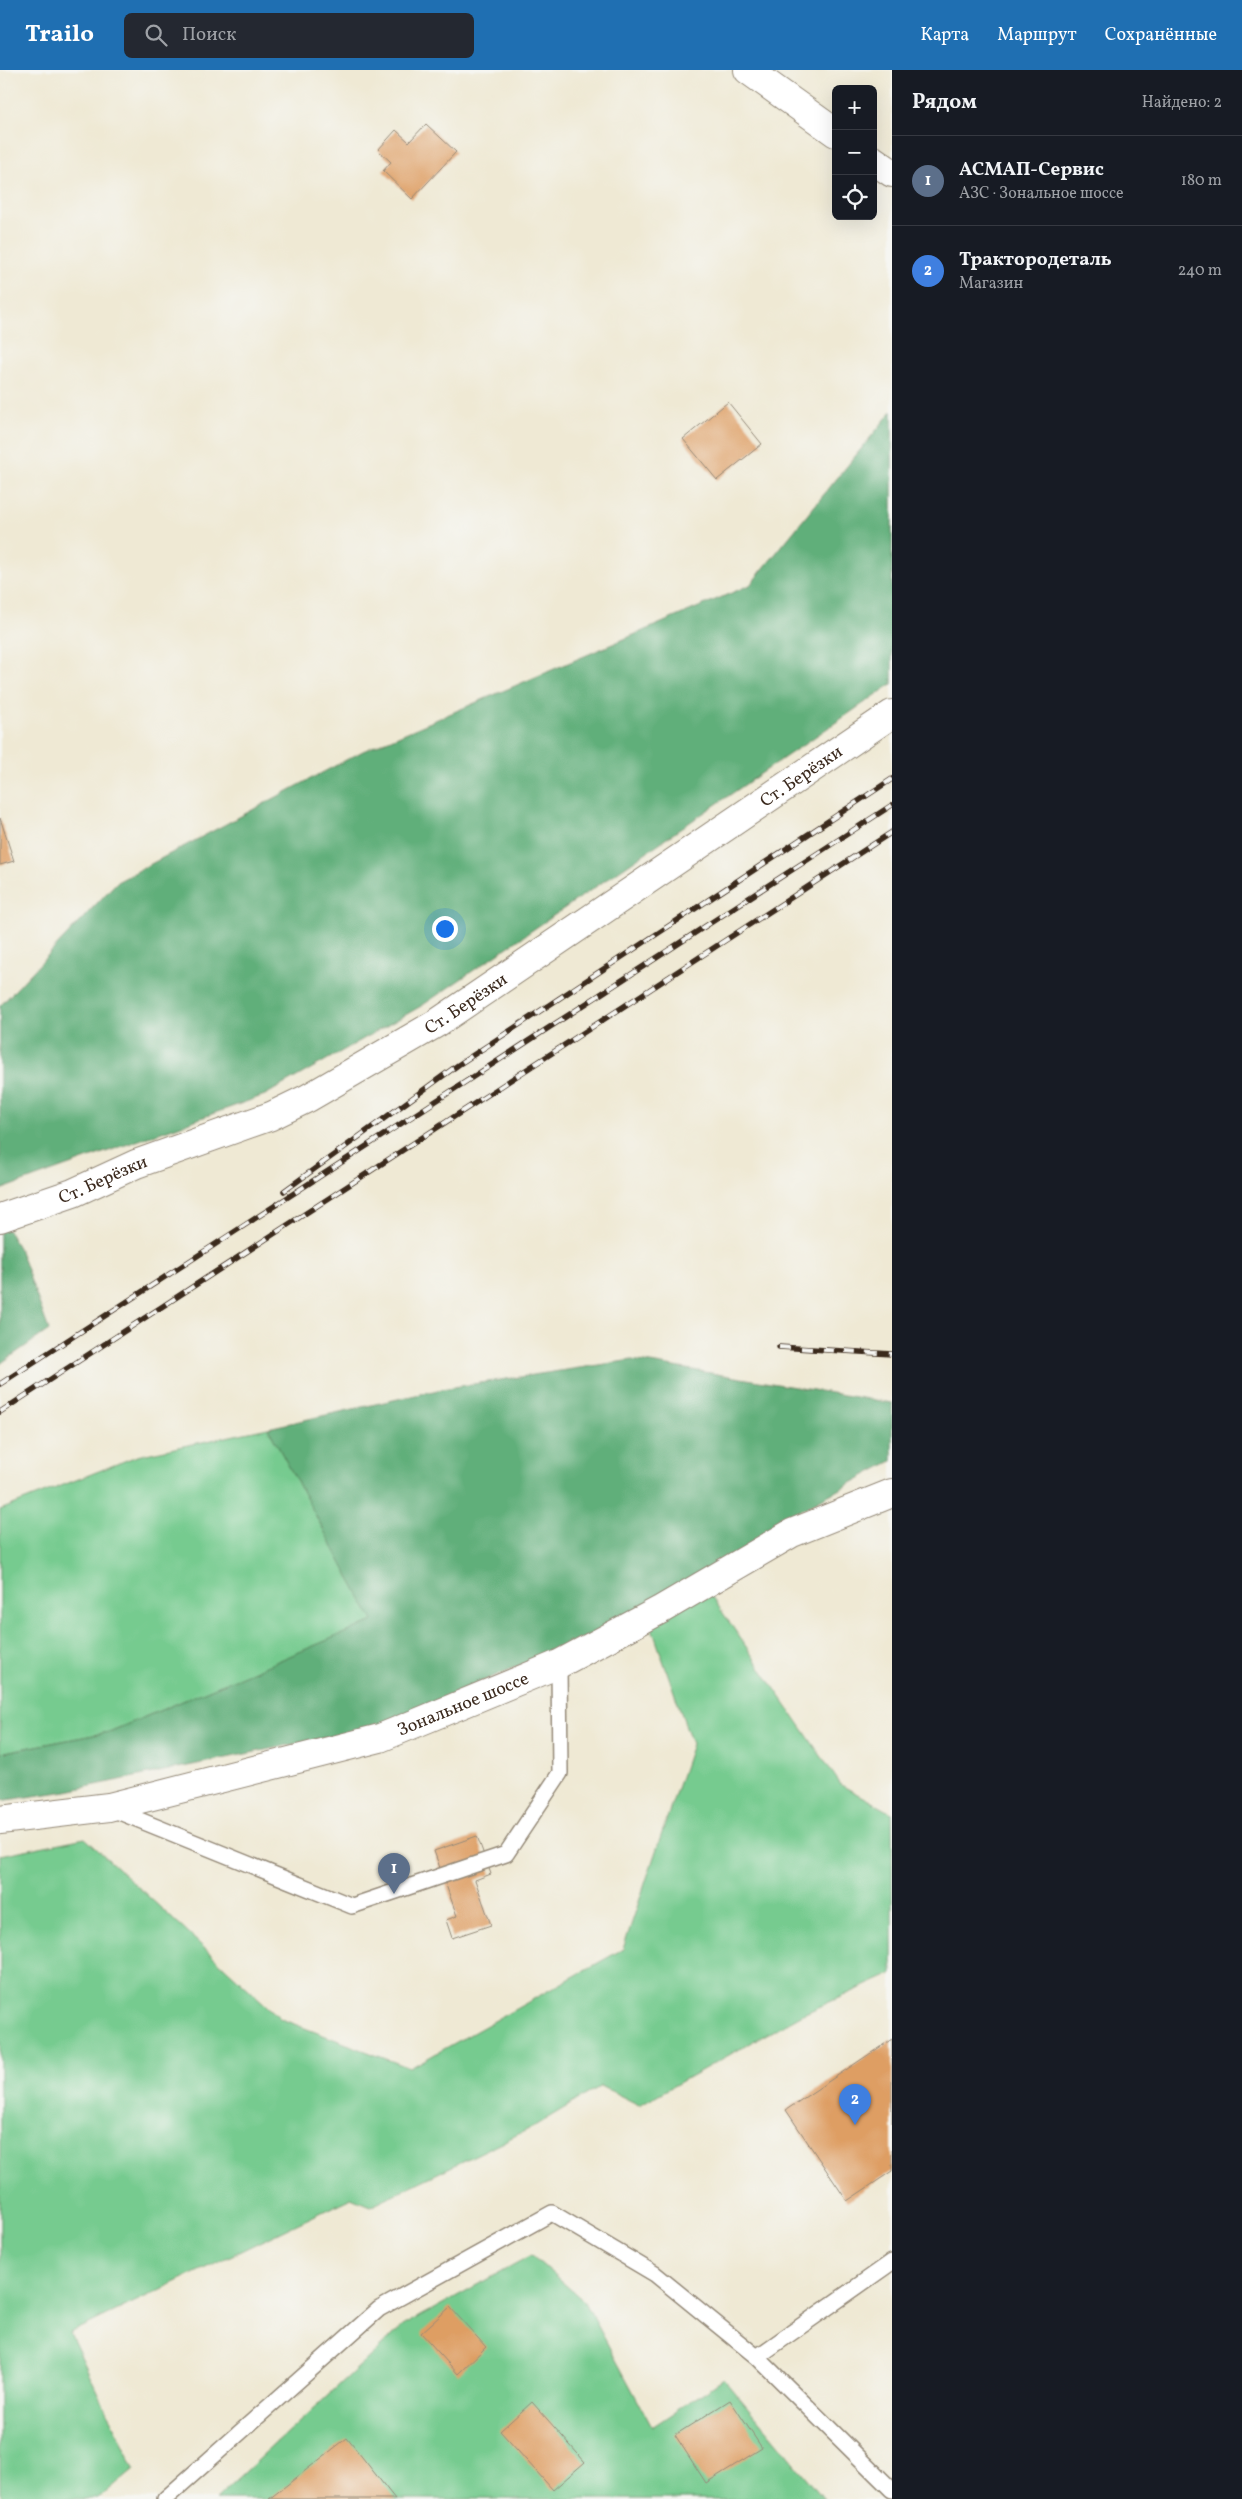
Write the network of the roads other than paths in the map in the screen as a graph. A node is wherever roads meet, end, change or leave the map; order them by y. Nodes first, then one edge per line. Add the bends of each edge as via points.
1 (748, 70) edge
2 (832, 130) edge
3 (877, 163) edge
4 (892, 173) edge
5 (892, 714) edge
6 (0, 1218) edge
7 (892, 1493) edge
8 (559, 1664) junction
9 (109, 1807) junction
10 (0, 1820) edge
11 (892, 2262) edge
12 (757, 2357) junction
13 (892, 2490) edge
14 (165, 2499) edge

1 - 2 street
3 - 4 street
5 - 6 street, Ст. Берёзки via 437,1023 316,1093 271,1116 136,1164 73,1193
7 - 8 street, Зональное шоссе via 792,1533 662,1609
8 - 9 street, Зональное шоссе via 380,1738
8 - 9 lane via 560,1773 506,1854 352,1906
9 - 10 street, Зональное шоссе
11 - 12 lane
12 - 13 lane
12 - 14 lane via 655,2274 552,2214 379,2309

